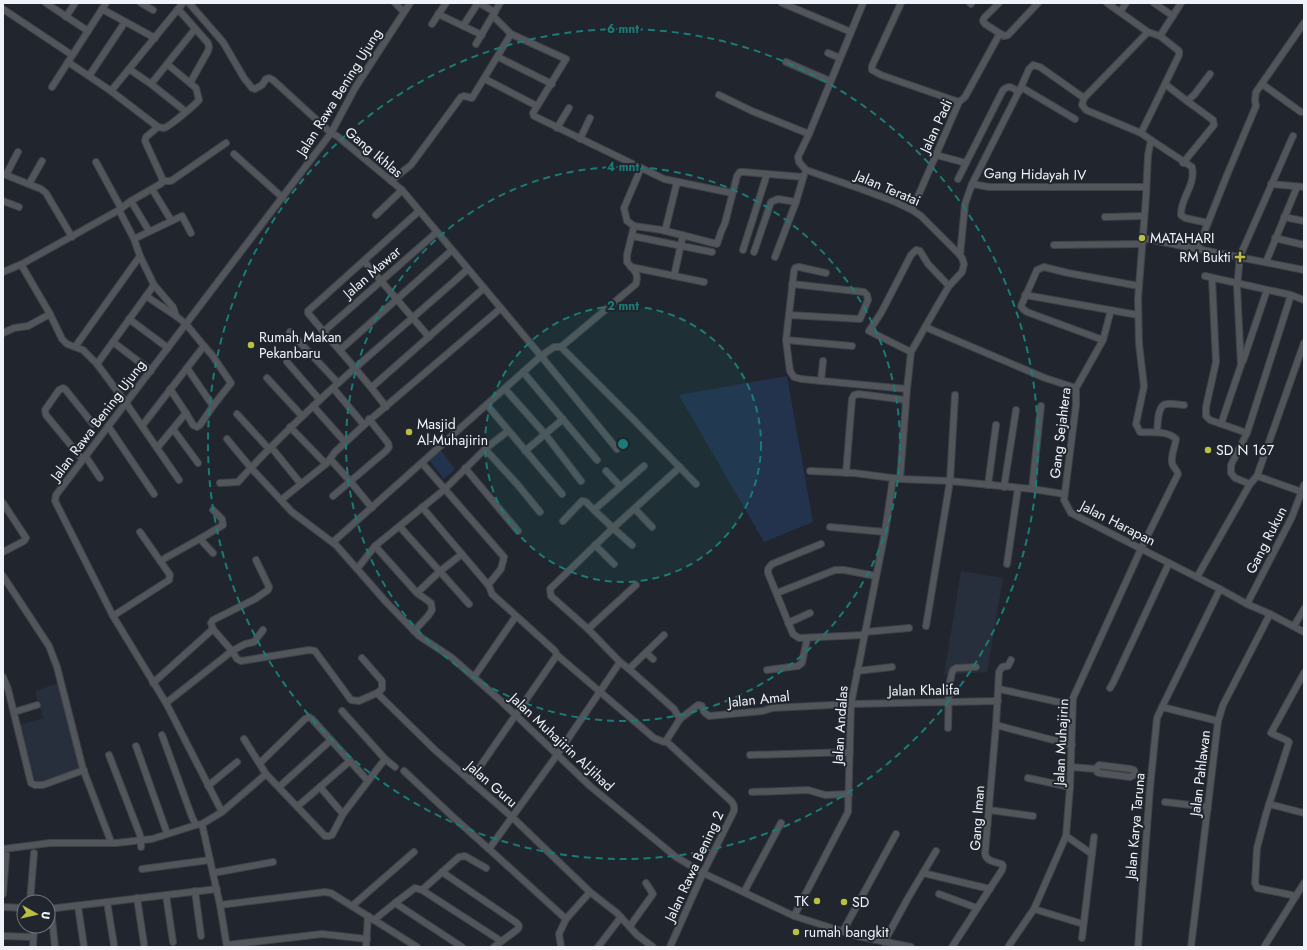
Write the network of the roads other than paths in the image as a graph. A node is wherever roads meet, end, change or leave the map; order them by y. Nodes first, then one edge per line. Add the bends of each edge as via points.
1 (46, 3) edge
2 (75, 3) edge
3 (106, 3) edge
4 (141, 3) edge
5 (183, 3) edge
6 (189, 3) edge
7 (395, 3) edge
8 (410, 3) edge
9 (446, 3) edge
10 (478, 3) edge
11 (500, 3) edge
12 (782, 3) edge
13 (901, 3) edge
14 (999, 3) edge
15 (1038, 3) edge
16 (1107, 3) edge
17 (1126, 3) edge
18 (1154, 3) edge
19 (1181, 3) edge
20 (862, 4) edge
21 (3, 9) edge
22 (102, 9) junction
23 (178, 9) junction
24 (153, 10) dead end
25 (404, 12) junction
26 (1120, 12) junction
27 (438, 14) junction
28 (494, 14) junction
29 (1173, 16) junction
30 (66, 17) junction
31 (125, 22) junction
32 (1304, 23) edge
33 (432, 24) dead end
34 (463, 26) junction
35 (195, 29) junction
36 (88, 31) junction
37 (851, 32) junction
38 (1148, 32) junction
39 (511, 34) junction
40 (999, 34) dead end
41 (482, 35) junction
42 (1160, 36) junction
43 (155, 38) junction
44 (476, 44) dead end
45 (828, 52) dead end
46 (72, 55) junction
47 (498, 57) junction
48 (840, 58) junction
49 (68, 62) junction
50 (786, 62) dead end
51 (167, 64) junction
52 (129, 69) junction
53 (1210, 74) dead end
54 (89, 76) junction
55 (484, 79) junction
56 (830, 81) junction
57 (190, 82) junction
58 (151, 84) junction
59 (552, 84) junction
60 (1165, 84) junction
61 (1262, 84) junction
62 (52, 87) dead end
63 (1020, 90) junction
64 (111, 91) junction
65 (719, 95) dead end
66 (1084, 98) junction
67 (1187, 101) junction
68 (959, 102) junction
69 (538, 106) junction
70 (568, 108) dead end
71 (186, 111) junction
72 (1301, 112) dead end
73 (590, 118) dead end
74 (1075, 119) dead end
75 (158, 127) junction
76 (557, 128) junction
77 (1141, 132) junction
78 (331, 133) junction
79 (809, 134) junction
80 (1293, 136) dead end
81 (580, 139) junction
82 (1151, 140) junction
83 (226, 143) dead end
84 (18, 152) dead end
85 (234, 154) dead end
86 (936, 155) junction
87 (42, 161) dead end
88 (96, 162) dead end
89 (966, 163) junction
90 (1183, 163) junction
91 (641, 168) junction
92 (806, 170) junction
93 (4, 174) edge
94 (767, 174) junction
95 (803, 177) junction
96 (958, 179) dead end
97 (162, 181) junction
98 (391, 181) junction
99 (677, 182) junction
100 (29, 184) junction
101 (972, 184) junction
102 (1272, 184) junction
103 (1146, 187) junction
104 (1297, 187) junction
105 (1304, 187) edge
106 (152, 189) junction
107 (402, 190) junction
108 (732, 193) junction
109 (282, 198) junction
110 (3, 201) edge
111 (131, 201) junction
112 (796, 202) junction
113 (19, 207) dead end
114 (120, 209) junction
115 (912, 210) junction
116 (419, 211) junction
117 (376, 215) dead end
118 (1144, 216) junction
119 (1105, 217) dead end
120 (1284, 217) junction
121 (1303, 219) edge
122 (171, 220) junction
123 (1208, 223) junction
124 (634, 226) junction
125 (149, 231) junction
126 (665, 231) junction
127 (437, 232) junction
128 (192, 233) dead end
129 (683, 235) junction
130 (72, 236) junction
131 (632, 236) junction
132 (1276, 238) junction
133 (134, 239) junction
134 (1142, 241) junction
135 (1054, 245) dead end
136 (1304, 245) edge
137 (681, 246) junction
138 (1198, 248) junction
139 (452, 250) junction
140 (743, 250) dead end
141 (712, 252) dead end
142 (754, 252) dead end
143 (960, 254) junction
144 (140, 256) junction
145 (1240, 256) junction
146 (775, 257) dead end
147 (364, 261) junction
148 (1266, 262) junction
149 (22, 264) junction
150 (631, 267) junction
151 (468, 269) junction
152 (1304, 270) edge
153 (3, 272) edge
154 (826, 273) dead end
155 (674, 276) junction
156 (1205, 276) dead end
157 (1212, 278) junction
158 (380, 281) junction
159 (704, 282) dead end
160 (1238, 283) junction
161 (792, 284) junction
162 (154, 285) junction
163 (949, 286) junction
164 (1139, 286) junction
165 (484, 288) junction
166 (1268, 290) junction
167 (1026, 295) junction
168 (146, 296) junction
169 (1291, 296) junction
170 (397, 300) junction
171 (1304, 300) edge
172 (501, 308) junction
173 (1111, 310) junction
174 (50, 314) junction
175 (789, 315) junction
176 (1138, 315) junction
177 (176, 316) junction
178 (412, 318) junction
179 (129, 319) junction
180 (186, 324) junction
181 (925, 327) junction
182 (290, 332) dead end
183 (323, 332) junction
184 (3, 333) edge
185 (428, 337) junction
186 (786, 340) junction
187 (1103, 340) junction
188 (113, 342) junction
189 (1304, 342) edge
190 (204, 346) junction
191 (852, 346) dead end
192 (75, 347) junction
193 (561, 347) junction
194 (168, 348) junction
195 (340, 350) junction
196 (911, 352) junction
197 (541, 356) junction
198 (823, 361) dead end
199 (287, 362) dead end
200 (97, 364) junction
201 (1241, 364) junction
202 (187, 368) junction
203 (354, 368) junction
204 (151, 371) junction
205 (523, 372) junction
206 (267, 378) dead end
207 (822, 381) junction
208 (338, 383) junction
209 (372, 387) junction
210 (333, 388) junction
211 (1076, 388) junction
212 (170, 389) junction
213 (505, 389) junction
214 (907, 389) junction
215 (955, 395) dead end
216 (320, 400) junction
217 (906, 400) junction
218 (126, 403) junction
219 (487, 405) junction
220 (1184, 405) dead end
221 (213, 406) junction
222 (313, 406) junction
223 (1041, 406) dead end
224 (386, 407) junction
225 (1016, 410) dead end
226 (186, 413) junction
227 (238, 414) dead end
228 (302, 416) junction
229 (369, 419) junction
230 (563, 419) junction
231 (93, 424) dead end
232 (1221, 424) junction
233 (364, 425) junction
234 (996, 425) dead end
235 (108, 426) junction
236 (142, 426) junction
237 (290, 427) junction
238 (173, 429) junction
239 (508, 431) junction
240 (1157, 432) junction
241 (1247, 433) junction
242 (545, 434) junction
243 (227, 439) dead end
244 (345, 442) junction
245 (157, 448) junction
246 (270, 448) junction
247 (485, 449) junction
248 (617, 449) dead end
249 (526, 451) junction
250 (84, 458) junction
251 (597, 460) dead end
252 (328, 462) junction
253 (198, 463) dead end
254 (422, 463) junction
255 (644, 466) dead end
256 (680, 467) junction
257 (251, 468) junction
258 (466, 468) junction
259 (606, 471) dead end
260 (810, 471) dead end
261 (846, 473) junction
262 (1257, 476) junction
263 (100, 478) dead end
264 (893, 478) junction
265 (900, 479) junction
266 (179, 480) dead end
267 (350, 481) junction
268 (581, 481) dead end
269 (950, 481) junction
270 (220, 483) dead end
271 (301, 484) junction
272 (696, 484) dead end
273 (1250, 484) junction
274 (988, 485) junction
275 (1304, 485) edge
276 (620, 486) junction
277 (1004, 486) junction
278 (1018, 488) junction
279 (445, 489) junction
280 (1032, 489) junction
281 (1302, 492) junction
282 (154, 494) dead end
283 (562, 494) dead end
284 (1064, 494) junction
285 (333, 496) dead end
286 (281, 500) junction
287 (3, 504) edge
288 (422, 507) junction
289 (372, 508) junction
290 (634, 509) junction
291 (213, 510) dead end
292 (594, 510) junction
293 (540, 512) dead end
294 (563, 521) dead end
295 (400, 527) junction
296 (652, 527) dead end
297 (830, 527) dead end
298 (613, 528) junction
299 (518, 531) dead end
300 (140, 532) dead end
301 (884, 532) junction
302 (200, 539) junction
303 (333, 542) junction
304 (821, 544) dead end
305 (595, 545) junction
306 (632, 545) dead end
307 (375, 546) junction
308 (1141, 549) junction
309 (3, 552) edge
310 (213, 553) dead end
311 (462, 554) junction
312 (256, 560) dead end
313 (160, 561) junction
314 (1169, 563) junction
315 (614, 564) dead end
316 (1006, 564) dead end
317 (357, 569) junction
318 (439, 572) junction
319 (3, 576) edge
320 (876, 576) junction
321 (1197, 577) junction
322 (488, 585) junction
323 (636, 585) dead end
324 (1220, 589) junction
325 (417, 593) junction
326 (777, 593) junction
327 (469, 604) dead end
328 (1246, 604) junction
329 (1304, 609) edge
330 (810, 613) dead end
331 (1270, 614) junction
332 (113, 616) junction
333 (516, 616) junction
334 (788, 623) junction
335 (926, 626) dead end
336 (1294, 626) junction
337 (909, 628) dead end
338 (213, 629) junction
339 (588, 629) junction
340 (263, 630) dead end
341 (414, 631) junction
342 (1304, 632) edge
343 (864, 634) junction
344 (664, 635) dead end
345 (807, 638) junction
346 (232, 651) junction
347 (646, 653) junction
348 (557, 655) junction
349 (362, 658) dead end
350 (653, 659) dead end
351 (1011, 660) dead end
352 (620, 662) junction
353 (892, 667) dead end
354 (976, 667) dead end
355 (629, 668) junction
356 (767, 670) dead end
357 (857, 671) junction
358 (1304, 673) edge
359 (3, 677) edge
360 (474, 677) junction
361 (153, 683) junction
362 (1110, 688) dead end
363 (999, 689) junction
364 (600, 691) junction
365 (377, 693) junction
366 (11, 701) junction
367 (998, 701) junction
368 (949, 702) junction
369 (3, 703) edge
370 (166, 703) junction
371 (851, 704) junction
372 (37, 705) dead end
373 (1072, 705) junction
374 (1162, 707) junction
375 (342, 711) dead end
376 (14, 712) junction
377 (516, 716) junction
378 (680, 719) junction
379 (1218, 721) junction
380 (996, 725) junction
381 (948, 728) dead end
382 (162, 735) dead end
383 (244, 739) dead end
384 (331, 740) junction
385 (666, 741) junction
386 (1072, 745) junction
387 (136, 746) dead end
388 (850, 752) junction
389 (109, 755) dead end
390 (557, 755) junction
391 (750, 755) dead end
392 (385, 759) junction
393 (350, 761) junction
394 (236, 762) dead end
395 (260, 763) junction
396 (395, 767) dead end
397 (1071, 767) junction
398 (1096, 769) junction
399 (84, 770) junction
400 (404, 770) dead end
401 (266, 774) junction
402 (1028, 778) dead end
403 (368, 781) junction
404 (470, 781) junction
405 (208, 786) junction
406 (279, 787) junction
407 (320, 787) junction
408 (1070, 787) junction
409 (752, 792) dead end
410 (849, 794) junction
411 (1165, 802) dead end
412 (1269, 804) junction
413 (298, 806) junction
414 (1208, 807) junction
415 (989, 810) junction
416 (222, 812) junction
417 (1304, 813) edge
418 (344, 814) junction
419 (1033, 816) dead end
420 (512, 817) junction
421 (781, 823) dead end
422 (199, 824) junction
423 (167, 833) junction
424 (896, 834) dead end
425 (1066, 836) junction
426 (1094, 837) dead end
427 (141, 840) junction
428 (111, 842) junction
429 (141, 847) dead end
430 (489, 849) junction
431 (936, 851) dead end
432 (4, 852) edge
433 (414, 852) dead end
434 (34, 853) dead end
435 (1092, 854) junction
436 (210, 860) junction
437 (273, 862) dead end
438 (486, 868) dead end
439 (142, 869) dead end
440 (213, 872) junction
441 (442, 872) junction
442 (703, 873) junction
443 (923, 873) junction
444 (646, 883) dead end
445 (1304, 883) edge
446 (990, 888) junction
447 (217, 889) junction
448 (422, 890) junction
449 (195, 892) junction
450 (590, 892) junction
451 (744, 892) junction
452 (3, 894) edge
453 (31, 894) edge
454 (938, 894) dead end
455 (166, 895) junction
456 (1296, 896) junction
457 (137, 898) junction
458 (107, 902) junction
459 (395, 903) junction
460 (220, 905) junction
461 (78, 906) junction
462 (352, 906) junction
463 (3, 907) edge
464 (16, 908) edge
465 (56, 908) edge
466 (977, 908) junction
467 (1034, 909) junction
468 (368, 916) junction
469 (794, 916) junction
470 (621, 917) junction
471 (566, 919) junction
472 (374, 920) junction
473 (1083, 924) junction
474 (630, 926) junction
475 (843, 931) junction
476 (33, 934) edge
477 (53, 934) edge
478 (3, 936) edge
479 (201, 936) dead end
480 (33, 937) junction
481 (1082, 938) dead end
482 (367, 939) junction
483 (172, 942) dead end
484 (501, 942) junction
485 (884, 942) junction
486 (144, 944) dead end
487 (114, 945) dead end
488 (227, 946) edge
489 (33, 947) edge
490 (55, 947) edge
491 (84, 947) edge
492 (366, 947) edge
493 (417, 947) edge
494 (462, 947) edge
495 (494, 947) edge
496 (561, 947) edge
497 (598, 947) edge
498 (653, 947) edge
499 (670, 947) edge
500 (911, 947) edge
501 (952, 947) edge
502 (1008, 947) edge
503 (1138, 947) edge
504 (1190, 947) edge
505 (1264, 947) edge

1 - 30 street
2 - 30 street
3 - 22 street
4 - 24 street
5 - 23 street
6 - 78 street, Gang Ikhlas via 223,42 252,88 262,85 266,79 273,80
7 - 25 street
8 - 25 street, Jalan Rawa Bening Ujung
9 - 27 street
10 - 28 street
10 - 34 street
11 - 28 street
12 - 37 street
13 - 68 street via 872,70
14 - 15 street via 983,21 1004,36 1008,35
16 - 26 street
17 - 26 street
18 - 29 street
19 - 29 street
20 - 37 street
21 - 46 street
22 - 31 street
22 - 36 street
23 - 35 street
23 - 43 street
25 - 78 street, Jalan Rawa Bening Ujung via 355,88
26 - 38 street
27 - 33 street
27 - 34 street
28 - 39 street
28 - 41 street
29 - 42 street
30 - 36 street
31 - 43 street
31 - 54 street
32 - 61 street
34 - 41 street
35 - 51 street
35 - 57 street via 209,47
36 - 46 street
37 - 48 street
38 - 42 street
38 - 66 street
39 - 47 street
39 - 59 street via 566,58
40 - 68 street, Jalan Padi via 965,97
41 - 44 street
42 - 60 street via 1180,51
43 - 52 street
45 - 48 street
46 - 49 street
47 - 55 street
47 - 59 street
48 - 56 street
49 - 54 street
49 - 62 street
50 - 56 street
51 - 57 street
51 - 58 street
52 - 58 street
52 - 64 street
53 - 67 street
54 - 64 street
55 - 69 street
55 - 98 street via 472,98 461,97 411,165
56 - 79 street
57 - 71 street via 196,88 199,100
58 - 71 street
59 - 69 street
60 - 67 street
60 - 77 street
61 - 72 street
61 - 123 street via 1256,92 1256,106
63 - 66 street via 1033,65 1040,67
63 - 74 street
63 - 89 street via 1007,86 1002,90
63 - 101 street
64 - 75 street
65 - 79 street
66 - 77 street via 1082,105 1086,110
67 - 90 street via 1213,120 1214,124
68 - 86 street, Jalan Padi
69 - 76 street via 533,113 534,116
70 - 76 street
71 - 75 street via 169,125
73 - 81 street
75 - 97 street via 145,140
76 - 81 street
77 - 82 street
78 - 98 street, Gang Ikhlas
78 - 109 street, Jalan Rawa Bening Ujung
79 - 92 street via 798,157
80 - 102 street
81 - 91 street
82 - 90 street
82 - 103 street
83 - 97 street via 171,181
84 - 93 street
85 - 109 street
86 - 89 street
86 - 115 street, Jalan Padi
87 - 100 street
88 - 114 street
89 - 96 street
90 - 123 street via 1192,168 1194,175 1180,209 1181,215
91 - 99 street
91 - 124 street via 624,208 627,221
92 - 95 street
92 - 115 street, Jalan Teratai via 861,188
93 - 100 street
94 - 95 street
94 - 108 street via 740,172 736,176
94 - 140 street
95 - 112 street
97 - 106 street
98 - 107 street, Gang Ikhlas
99 - 108 street
99 - 126 street
100 - 130 street via 46,193
101 - 103 street, Gang Hidayah IV via 989,187
101 - 143 street, Gang Hidayah IV via 965,204
102 - 104 street
102 - 145 street
103 - 118 street
104 - 105 street
104 - 120 street
106 - 111 street
106 - 122 street
107 - 116 street, Gang Ikhlas
107 - 117 street
108 - 129 street via 717,244
109 - 180 street, Jalan Rawa Bening Ujung
110 - 113 street
111 - 114 street
111 - 125 street
112 - 142 street via 778,199 771,202
112 - 146 street
114 - 130 street
114 - 133 street
115 - 143 street, Jalan Teratai
116 - 127 street, Gang Ikhlas
116 - 147 street
118 - 119 street
118 - 134 street
120 - 121 street
120 - 132 street
122 - 125 street
122 - 128 street via 182,216
123 - 138 street
124 - 126 street
124 - 131 street
125 - 133 street
126 - 129 street
127 - 139 street, Gang Ikhlas
127 - 158 street, Jalan Mawar
129 - 137 street
130 - 149 street
131 - 137 street
131 - 150 street via 626,255
132 - 136 street
132 - 148 street
133 - 144 street
134 - 135 street
134 - 138 street
134 - 164 street
137 - 141 street
137 - 155 street
138 - 145 street
139 - 151 street, Gang Ikhlas
139 - 170 street
143 - 163 street via 964,264 962,272
144 - 162 street
144 - 192 street
145 - 148 street
145 - 160 street
147 - 158 street
147 - 183 street via 308,311
148 - 152 street
149 - 153 street
149 - 174 street
150 - 155 street
150 - 193 street via 638,277 636,284
151 - 165 street, Gang Ikhlas
151 - 178 street
154 - 161 street via 795,268
155 - 159 street
156 - 157 street
157 - 160 street
157 - 232 street via 1216,362 1206,416
158 - 170 street
158 - 183 street, Jalan Mawar
160 - 166 street
160 - 201 street
161 - 175 street
161 - 175 street via 864,292 868,300 860,319
162 - 168 street
162 - 177 street via 173,307
163 - 181 street
163 - 196 street via 928,264 920,251 916,250 911,255 869,331
164 - 167 street via 1040,268
164 - 176 street
165 - 172 street, Gang Ikhlas
165 - 185 street
166 - 169 street
166 - 201 street
167 - 173 street
167 - 187 street via 1021,306 1027,312
168 - 177 street
168 - 179 street
169 - 171 street
169 - 241 street
170 - 178 street
170 - 195 street
172 - 197 street, Gang Ikhlas
172 - 224 street
173 - 176 street
173 - 187 street, Gang Sejahtera
174 - 184 street via 28,326
174 - 192 street via 62,338 67,344
175 - 186 street
176 - 240 street via 1144,386 1136,424 1140,432
177 - 180 street
178 - 185 street
178 - 203 street
179 - 188 street
179 - 194 street
180 - 190 street
180 - 194 street, Jalan Rawa Bening Ujung
181 - 196 street
181 - 211 street via 1045,378
182 - 208 street
183 - 195 street
185 - 209 street
186 - 191 street
186 - 207 street via 790,371 794,377
187 - 211 street, Gang Sejahtera
188 - 200 street
188 - 204 street
189 - 262 street
190 - 202 street
190 - 221 street via 231,383
192 - 200 street via 83,350
193 - 197 street via 554,347
193 - 256 street
194 - 204 street, Jalan Rawa Bening Ujung
195 - 203 street
196 - 214 street
197 - 205 street
197 - 248 street, Gang Ikhlas
198 - 207 street
199 - 216 street
200 - 218 street
201 - 232 street
202 - 212 street
202 - 221 street
203 - 208 street
203 - 209 street
204 - 218 street, Jalan Rawa Bening Ujung
205 - 213 street
205 - 230 street
206 - 228 street
207 - 214 street
208 - 210 street
209 - 224 street
210 - 216 street
210 - 233 street
211 - 284 street, Gang Sejahtera via 1076,406
212 - 226 street
212 - 236 street
213 - 219 street
213 - 242 street
214 - 217 street
215 - 269 street
216 - 222 street
217 - 261 street via 854,395
217 - 265 street
218 - 235 street, Jalan Rawa Bening Ujung
218 - 236 street
219 - 239 street
219 - 254 street
220 - 240 street via 1166,404 1160,408
221 - 226 street via 197,427 193,426
222 - 228 street
222 - 244 street
223 - 280 street
224 - 229 street
225 - 277 street
226 - 238 street
227 - 246 street
228 - 237 street
229 - 233 street
229 - 267 street via 389,447
230 - 242 street
230 - 251 street
231 - 250 street via 63,388 45,410 46,415
232 - 241 street
233 - 244 street
234 - 274 street
235 - 250 street, Jalan Rawa Bening Ujung
235 - 282 street
236 - 245 street
237 - 246 street
237 - 252 street
238 - 245 street
238 - 253 street
239 - 247 street
239 - 249 street
240 - 308 street, Jalan Muhajirin via 1176,439 1172,465 1178,474
241 - 273 street via 1231,465 1231,473 1234,478
242 - 249 street
242 - 268 street
243 - 257 street, Jalan Muhajirin Al-Jihad
244 - 252 street
245 - 266 street
246 - 257 street
246 - 271 street
247 - 258 street
247 - 293 street
249 - 283 street
250 - 263 street
250 - 332 street, Jalan Rawa Bening Ujung via 56,495 55,501
252 - 267 street
252 - 271 street
254 - 279 street
254 - 289 street
255 - 276 street
256 - 272 street
256 - 290 street
257 - 270 street via 238,482
257 - 286 street, Jalan Muhajirin Al-Jihad
258 - 279 street
258 - 299 street
259 - 276 street
260 - 261 street, Jalan Harapan
261 - 264 street, Jalan Harapan
262 - 273 street
262 - 281 street
264 - 265 street, Jalan Harapan
264 - 301 street, Jalan Andalas
265 - 269 street, Jalan Harapan
267 - 285 street
267 - 289 street
269 - 274 street, Jalan Harapan
269 - 335 street
271 - 286 street
273 - 321 street
274 - 277 street, Jalan Harapan
275 - 281 street, Gang Rukun
276 - 292 street
277 - 278 street, Jalan Harapan
278 - 280 street, Jalan Harapan
278 - 316 street
279 - 288 street
279 - 322 street via 504,557 501,569
280 - 284 street, Jalan Harapan
281 - 328 street, Gang Rukun via 1292,517
284 - 308 street, Jalan Harapan via 1070,513
286 - 303 street, Jalan Muhajirin Al-Jihad via 292,512
287 - 309 street via 26,538
288 - 295 street
288 - 311 street
289 - 303 street
290 - 296 street
290 - 298 street
291 - 302 street via 222,519 223,525
292 - 294 street via 582,501
292 - 298 street
295 - 307 street
295 - 318 street
297 - 301 street
298 - 305 street
298 - 306 street
300 - 313 street
301 - 320 street, Jalan Andalas
302 - 310 street
302 - 313 street
303 - 317 street, Jalan Muhajirin Al-Jihad
304 - 326 street via 770,566 768,573
305 - 315 street
305 - 339 street via 550,589 551,596
307 - 317 street
307 - 325 street
308 - 314 street, Jalan Harapan
308 - 373 street, Jalan Muhajirin via 1072,698
311 - 318 street
311 - 322 street
312 - 338 street via 269,587 268,590 256,599 213,620
313 - 332 street via 170,575 169,580
314 - 321 street, Jalan Harapan
314 - 362 street
317 - 341 street, Jalan Muhajirin Al-Jihad
318 - 325 street
318 - 327 street
319 - 399 street via 49,646 58,667
320 - 326 street via 834,570
320 - 343 street, Jalan Andalas
321 - 324 street, Jalan Harapan
322 - 333 street via 492,594
323 - 339 street
324 - 328 street, Jalan Harapan
324 - 374 street, Jalan Karya Taruna
325 - 341 street via 431,603 432,610
326 - 334 street
328 - 331 street, Jalan Harapan
329 - 336 street
330 - 334 street
331 - 336 street, Jalan Harapan
331 - 379 street, Jalan Pahlawan via 1223,705
332 - 361 street, Jalan Rawa Bening Ujung
333 - 348 street
333 - 360 street
334 - 345 street via 796,636
336 - 342 street, Jalan Harapan
337 - 343 street
338 - 346 street
338 - 361 street
339 - 352 street
340 - 346 street via 254,642
341 - 360 street, Jalan Muhajirin Al-Jihad
343 - 345 street
343 - 357 street, Jalan Andalas
344 - 347 street
345 - 356 street via 802,663 798,666
346 - 365 street via 241,660 315,651 352,700 360,701
346 - 370 street
347 - 350 street
347 - 355 street
348 - 364 street
348 - 377 street
349 - 365 street via 382,682 382,689
351 - 363 street, Gang Iman via 1008,666 1000,669
352 - 355 street
352 - 364 street
353 - 357 street
354 - 368 street via 953,670
355 - 378 street via 674,709
357 - 371 street, Jalan Andalas
358 - 412 street via 1271,732 1289,741
359 - 366 street
360 - 377 street, Jalan Muhajirin Al-Jihad
361 - 370 street, Jalan Rawa Bening Ujung
363 - 367 street, Gang Iman
363 - 373 street
364 - 385 street via 654,738
364 - 390 street
365 - 404 street, Jalan Guru
366 - 369 street
366 - 376 street
367 - 368 street, Jalan Khalifa
367 - 380 street, Gang Iman
368 - 371 street, Jalan Khalifa
368 - 381 street
370 - 405 street, Jalan Rawa Bening Ujung
371 - 378 street, Jalan Amal via 772,708 709,716 702,706 698,705
371 - 388 street, Jalan Andalas
372 - 376 street
373 - 386 street, Jalan Muhajirin
374 - 379 street
374 - 503 street, Jalan Karya Taruna via 1157,718
375 - 392 street
376 - 399 street via 33,785 43,785
377 - 390 street, Jalan Muhajirin Al-Jihad
377 - 404 street
378 - 385 street
379 - 414 street, Jalan Pahlawan
380 - 386 street
380 - 415 street, Gang Iman
382 - 422 street via 192,816
383 - 395 street
384 - 393 street
384 - 395 street via 309,717
384 - 406 street
385 - 442 street, Jalan Rawa Bening 2 via 734,806 734,811
386 - 397 street, Jalan Muhajirin
387 - 423 street
388 - 391 street
388 - 410 street, Jalan Andalas
389 - 427 street
390 - 420 street
390 - 442 street, Jalan Muhajirin Al-Jihad via 590,786 676,857
392 - 396 street
392 - 403 street
393 - 403 street
393 - 407 street
394 - 405 street
395 - 401 street
397 - 398 street
397 - 408 street, Jalan Muhajirin
398 - 398 street via 1099,765 1131,769 1135,773 1130,777 1099,773
399 - 428 street
400 - 430 street
401 - 406 street
401 - 416 street
402 - 408 street
403 - 418 street
404 - 420 street, Jalan Guru
405 - 416 street, Jalan Rawa Bening Ujung
406 - 413 street
407 - 413 street
407 - 418 street
408 - 425 street, Jalan Muhajirin
409 - 410 street via 808,790 825,795
410 - 469 street, Jalan Andalas via 848,812
411 - 414 street
412 - 417 street
412 - 456 street via 1257,848 1256,886
413 - 418 street via 324,836 332,835
414 - 504 street, Jalan Pahlawan
415 - 419 street
415 - 446 street, Gang Iman via 986,858 1003,866
416 - 422 street
420 - 430 street
420 - 450 street, Jalan Guru
421 - 451 street
422 - 423 street
422 - 436 street
423 - 427 street
424 - 475 street
425 - 435 street
425 - 467 street, Jalan Muhajirin
426 - 435 street
427 - 428 street
427 - 429 street
428 - 432 street via 50,843
430 - 471 street
431 - 443 street
432 - 452 street
433 - 462 street
434 - 453 street
435 - 473 street
436 - 439 street
436 - 440 street
437 - 440 street
438 - 441 street via 462,856
440 - 447 street
441 - 448 street
441 - 484 street via 517,923 518,929
442 - 451 street, Jalan Muhajirin Al-Jihad
442 - 499 street, Jalan Rawa Bening 2
443 - 446 street
443 - 485 street
444 - 474 street via 652,894
445 - 456 street
446 - 466 street, Gang Iman
447 - 449 street
447 - 460 street
448 - 459 street via 415,888
448 - 484 street
449 - 455 street
449 - 479 street
450 - 470 street, Jalan Guru
450 - 471 street
451 - 469 street, Jalan Muhajirin Al-Jihad
454 - 466 street
455 - 457 street
455 - 483 street
456 - 505 street
457 - 458 street
457 - 486 street
458 - 461 street
458 - 487 street
459 - 472 street
459 - 494 street
460 - 462 street via 325,892
460 - 488 street
461 - 465 street
461 - 491 street
462 - 468 street
463 - 464 street
466 - 501 street, Gang Iman
467 - 473 street
467 - 502 street, Jalan Muhajirin
468 - 472 street
468 - 482 street
469 - 475 street, Jalan Muhajirin Al-Jihad
470 - 474 street, Jalan Guru
470 - 497 street
471 - 496 street via 559,934
472 - 493 street
473 - 481 street
474 - 498 street, Jalan Guru
475 - 485 street, Jalan Muhajirin Al-Jihad
476 - 480 street
477 - 490 street
478 - 480 street
480 - 489 street
482 - 488 street via 322,934
482 - 492 street
484 - 495 street
485 - 500 street, Jalan Muhajirin Al-Jihad

